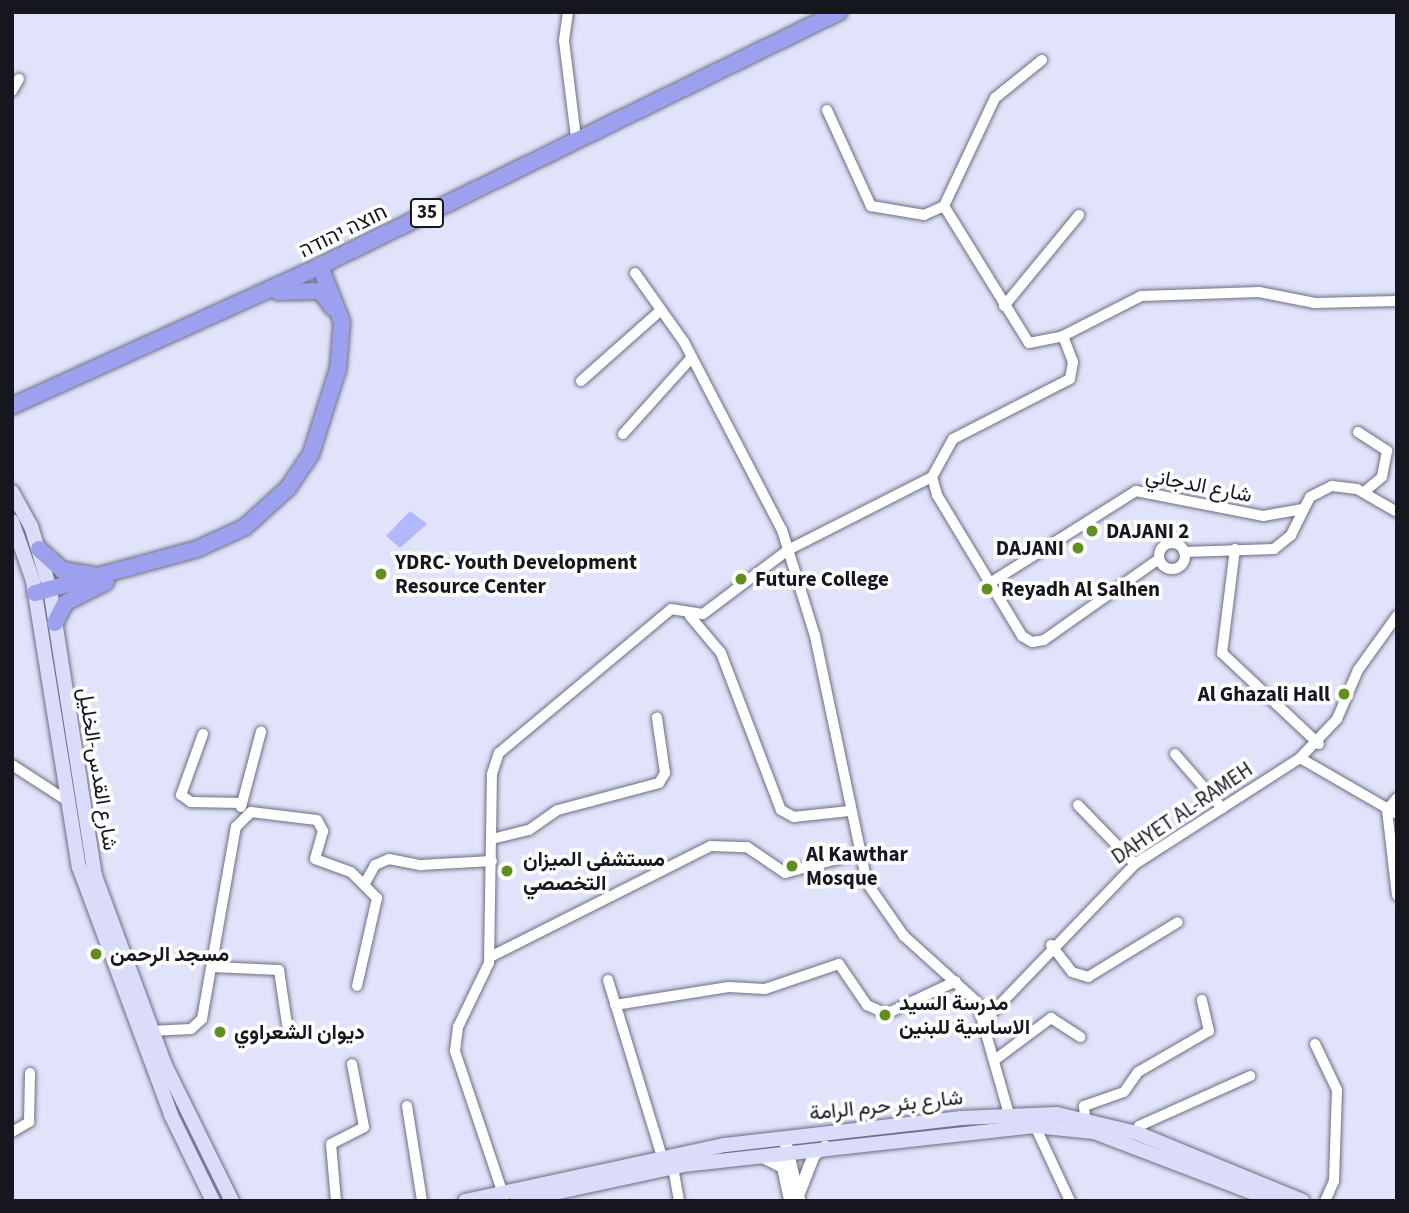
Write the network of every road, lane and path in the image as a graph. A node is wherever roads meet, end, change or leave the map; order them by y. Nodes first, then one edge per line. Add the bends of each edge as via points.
1 (568, 12) edge
2 (839, 12) edge
3 (1042, 60) dead end
4 (19, 79) dead end
5 (12, 91) edge
6 (827, 110) dead end
7 (576, 138) junction
8 (944, 206) junction
9 (1079, 215) dead end
10 (398, 228) junction
11 (320, 266) junction
12 (635, 274) dead end
13 (1397, 301) edge
14 (243, 302) junction
15 (1004, 306) junction
16 (661, 310) junction
17 (342, 322) junction
18 (1063, 336) junction
19 (692, 357) junction
20 (581, 381) dead end
21 (12, 406) edge
22 (1358, 432) dead end
23 (623, 434) dead end
24 (932, 477) junction
25 (12, 492) edge
26 (1364, 492) junction
27 (1301, 509) junction
28 (1397, 512) edge
29 (12, 521) edge
30 (39, 549) junction
31 (1235, 549) junction
32 (788, 550) junction
33 (1184, 552) junction
34 (1158, 559) junction
35 (118, 571) junction
36 (990, 583) junction
37 (43, 591) junction
38 (690, 616) junction
39 (1397, 616) edge
40 (55, 623) junction
41 (657, 718) dead end
42 (261, 732) dead end
43 (203, 734) dead end
44 (1319, 744) junction
45 (1175, 754) dead end
46 (1300, 758) junction
47 (12, 765) edge
48 (1397, 798) edge
49 (63, 799) junction
50 (242, 803) junction
51 (1077, 804) dead end
52 (1222, 808) junction
53 (849, 811) junction
54 (1392, 812) edge
55 (240, 818) junction
56 (492, 839) junction
57 (856, 854) junction
58 (492, 861) junction
59 (1135, 864) junction
60 (364, 885) junction
61 (1397, 895) edge
62 (1178, 922) dead end
63 (1051, 945) junction
64 (490, 957) junction
65 (213, 967) junction
66 (608, 980) dead end
67 (956, 981) junction
68 (357, 986) dead end
69 (1202, 1000) dead end
70 (615, 1005) junction
71 (985, 1020) junction
72 (287, 1024) dead end
73 (151, 1031) junction
74 (1080, 1037) dead end
75 (1315, 1044) dead end
76 (996, 1059) junction
77 (352, 1064) dead end
78 (30, 1073) dead end
79 (1250, 1076) dead end
80 (407, 1106) dead end
81 (1009, 1114) junction
82 (1086, 1119) junction
83 (1035, 1126) junction
84 (12, 1132) edge
85 (1137, 1133) junction
86 (825, 1147) junction
87 (784, 1150) junction
88 (662, 1157) junction
89 (673, 1167) junction
90 (502, 1191) junction
91 (796, 1200) edge
92 (213, 1201) edge
93 (232, 1201) edge
94 (336, 1201) edge
95 (422, 1201) edge
96 (465, 1201) edge
97 (517, 1201) edge
98 (679, 1201) edge
99 (1070, 1201) edge
100 (1275, 1201) edge
101 (1303, 1201) edge
102 (1325, 1201) edge

1 - 7 street via 564,41
2 - 7 highway, חוצה יהודה / 35
3 - 8 street via 995,98
4 - 5 street
6 - 8 street via 871,205 924,215
7 - 10 highway, חוצה יהודה / 35
8 - 15 street
9 - 15 street
10 - 11 highway, חוצה יהודה / 35
10 - 17 highway via 339,265 335,286
11 - 14 highway, חוצה יהודה / 35
11 - 17 highway
12 - 16 street
13 - 18 street via 1315,303 1259,292 1141,296
14 - 17 highway via 304,287 327,298
14 - 21 highway, חוצה יהודה / 35
15 - 18 street via 1029,343
16 - 19 street
16 - 20 street
17 - 35 highway via 332,395 311,454 288,488 245,527
18 - 24 street via 1073,362 1070,379 962,432
19 - 23 street
19 - 32 street
22 - 26 street via 1387,451 1382,477
24 - 32 street
24 - 36 street via 959,538
25 - 30 main road, شارع القدس-الخليل
26 - 27 street via 1326,487
26 - 28 street
27 - 31 street via 1279,547
27 - 36 street, شارع الدجاني via 1263,516 1131,492
29 - 37 main road, شارع القدس-الخليل
30 - 35 highway via 62,570
30 - 37 main road, شارع القدس-الخليل
31 - 33 street
31 - 44 street via 1222,653
32 - 38 street via 703,614
32 - 53 street via 815,636
33 - 34 street via 1166,544
33 - 34 street via 1175,569
34 - 36 street via 1039,642 1022,636
35 - 37 highway
35 - 40 highway via 65,603
37 - 40 main road, شارع القدس-الخليل
37 - 49 main road, شارع القدس-الخليل
38 - 53 street via 721,653 780,810 794,817
38 - 56 street via 669,610 503,746 492,774
39 - 44 street
40 - 73 main road, شارع القدس-الخليل via 85,834
41 - 56 street via 665,772 659,783 558,810 529,830
42 - 50 street
43 - 50 street via 181,795 191,802
44 - 46 street, DAHYET AL-RAMEH
45 - 52 street
46 - 52 street, DAHYET AL-RAMEH
46 - 54 street
47 - 49 street
48 - 54 street
49 - 92 main road, شارع القدس-الخليل via 79,867 147,1053
50 - 55 street
51 - 59 street
52 - 59 street, DAHYET AL-RAMEH
53 - 57 street
54 - 61 street
55 - 60 street via 254,812 317,820 323,831 315,859 351,872
55 - 65 street
56 - 58 street
57 - 64 street via 785,873 747,847 711,846
57 - 67 street via 878,906
58 - 60 street via 421,865 389,859 375,865
58 - 64 street
59 - 63 street, DAHYET AL-RAMEH
60 - 68 street via 378,904
62 - 63 street via 1088,977 1072,972
63 - 71 street, DAHYET AL-RAMEH
64 - 90 street via 458,1027 455,1051
65 - 72 street via 277,969
65 - 73 street via 199,1023 191,1030
66 - 70 street
67 - 70 street via 889,1013 867,1005 839,964 765,989 729,988
67 - 71 street
69 - 82 street via 1209,1031 1138,1072 1124,1092 1084,1106
70 - 88 street
71 - 76 street
73 - 93 main road, شارع القدس-الخليل via 183,1109
74 - 76 street via 1051,1018
75 - 102 street via 1337,1090 1334,1181
76 - 81 street
77 - 94 street via 364,1127 331,1144
78 - 84 street via 29,1122
79 - 85 street via 1139,1126
80 - 95 street
81 - 82 main road, شارع بئر حرم الرامة
81 - 87 main road, شارع بئر حرم الرامة
82 - 85 main road, شارع بئر حرم الرامة
83 - 86 main road, شارع بئر حرم الرامة
83 - 99 street
83 - 100 main road, شارع بئر حرم الرامة via 1094,1132
85 - 101 main road, شارع بئر حرم الرامة
86 - 87 main road, شارع بئر حرم الرامة
86 - 91 street via 805,1172
87 - 88 main road, شارع بئر حرم الرامة
87 - 89 main road, شارع بئر حرم الرامة
87 - 91 street
88 - 90 main road, شارع بئر حرم الرامة
89 - 97 main road, شارع بئر حرم الرامة
89 - 98 street
90 - 96 main road, شارع بئر حرم الرامة

